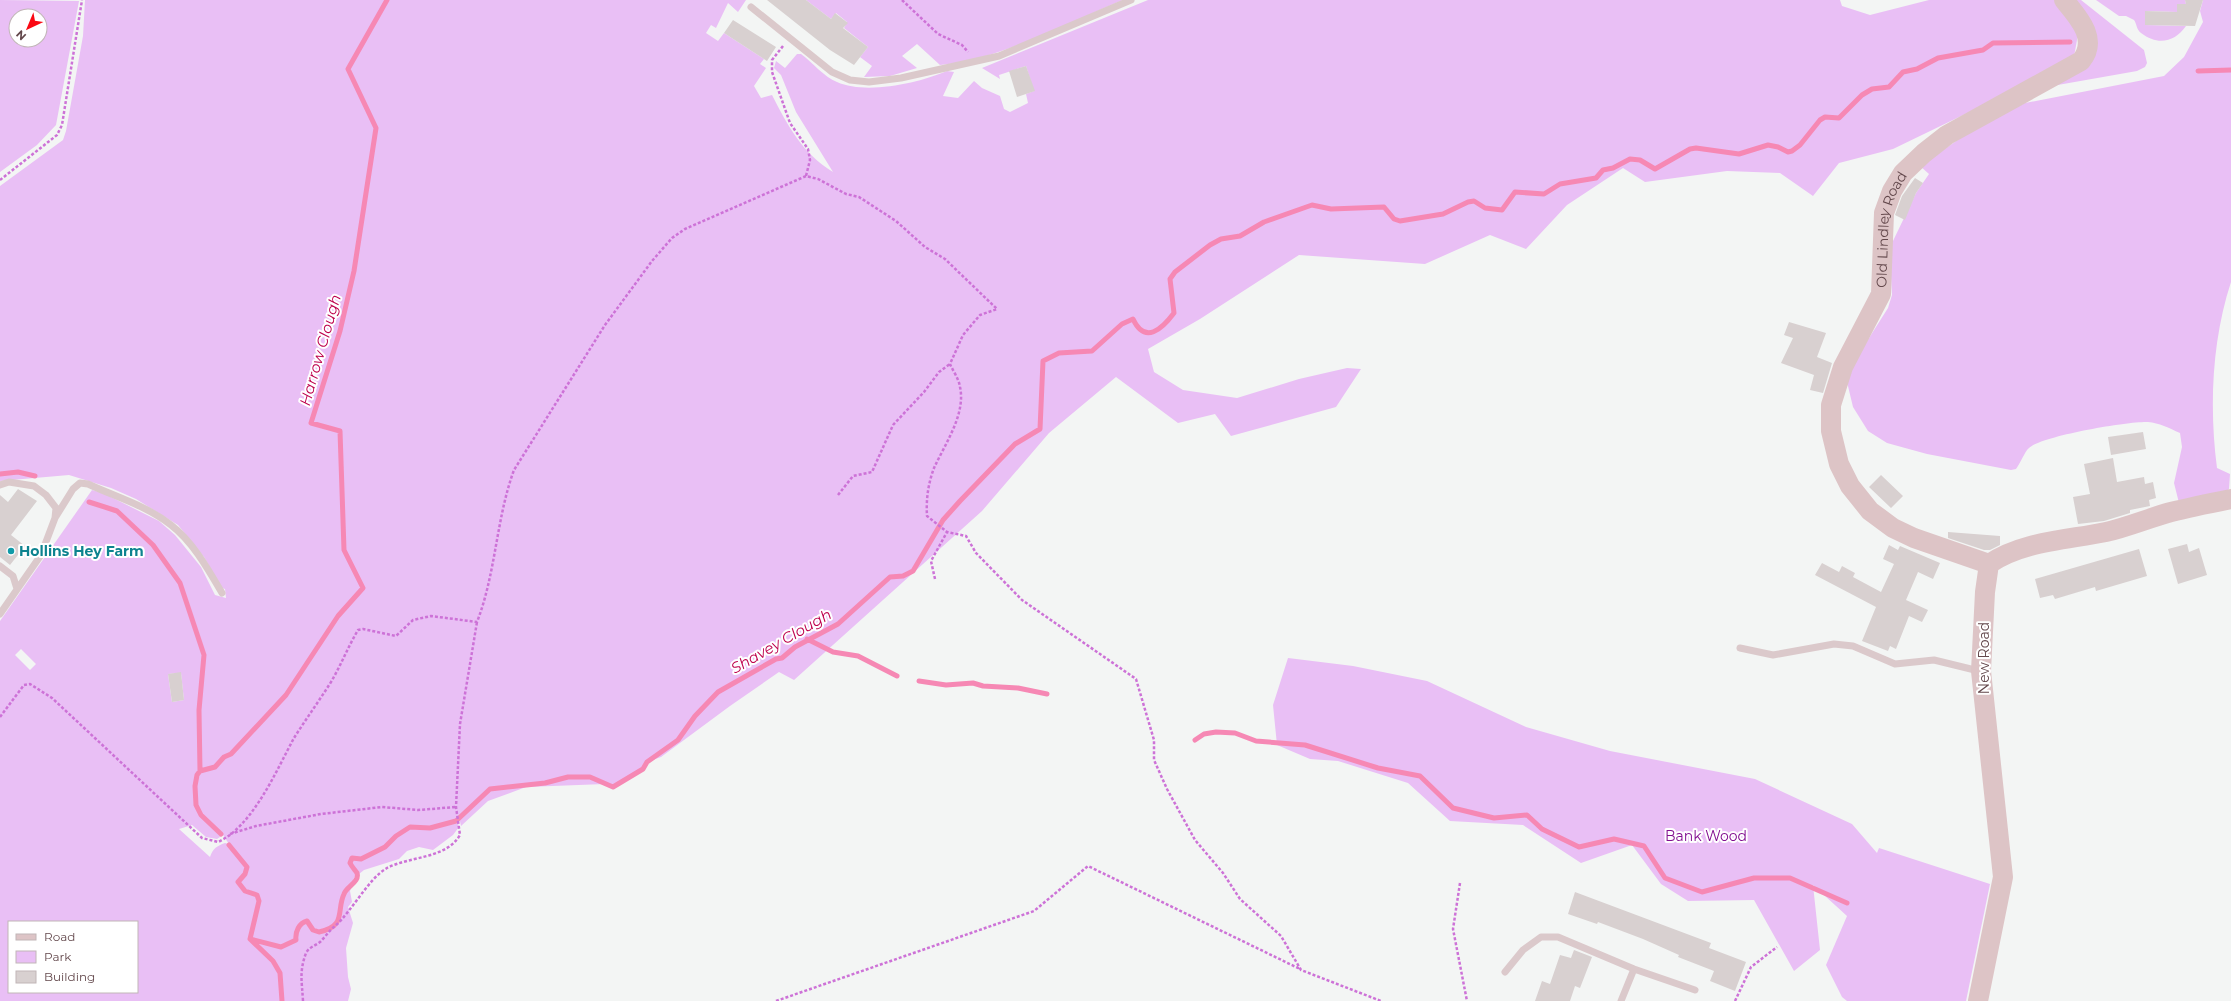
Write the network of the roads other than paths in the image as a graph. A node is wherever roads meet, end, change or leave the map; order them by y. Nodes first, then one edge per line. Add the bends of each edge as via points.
1 (1131, 0) edge
2 (2064, 0) edge
3 (751, 7) dead end
4 (0, 485) edge
5 (2231, 499) edge
6 (56, 518) junction
7 (1989, 564) junction
8 (0, 566) edge
9 (17, 589) junction
10 (222, 593) dead end
11 (0, 614) edge
12 (1740, 648) dead end
13 (1981, 671) junction
14 (1634, 969) junction
15 (1505, 972) dead end
16 (1694, 990) dead end
17 (1621, 1001) edge
18 (1978, 1001) edge

1 - 3 lane via 1022,48 979,61 878,82 859,82 832,72
2 - 7 street, Old Lindley Road via 2080,20 2088,38 2087,51 2081,61 1947,135 1913,163 1897,182 1884,213 1881,294 1843,367 1831,405 1831,430 1839,464 1850,486 1870,511 1893,528 1914,538
4 - 6 lane via 9,482 34,486 46,494 56,508
5 - 7 street via 2170,512 2108,532 2056,540 2014,551 2000,556
6 - 9 lane via 41,555
6 - 10 lane via 73,489 80,483 88,484 142,508 171,525 187,541
7 - 13 street, New Road
8 - 9 lane via 13,576
9 - 11 lane
12 - 13 lane via 1773,655 1834,644 1853,646 1895,664 1934,660
13 - 18 street, New Road via 2003,877
14 - 15 lane via 1558,937 1541,937 1523,950
14 - 16 lane
14 - 17 lane

